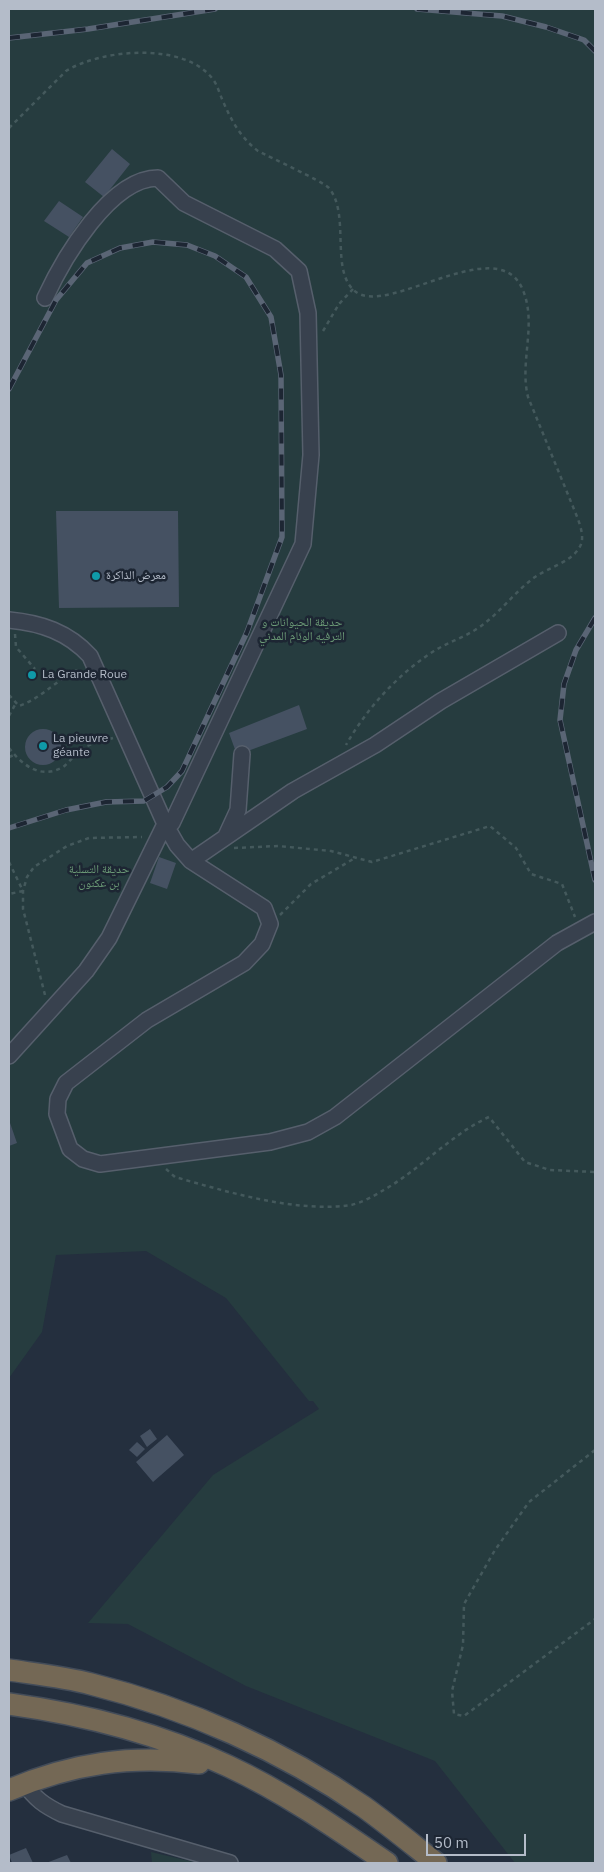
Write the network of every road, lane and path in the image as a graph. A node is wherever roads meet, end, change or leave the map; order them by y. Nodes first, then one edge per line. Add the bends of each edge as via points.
1 (9, 128) edge
2 (352, 288) junction
3 (45, 298) dead end
4 (321, 335) dead end
5 (11, 620) edge
6 (558, 633) dead end
7 (94, 666) junction
8 (35, 669) dead end
9 (9, 695) edge
10 (16, 702) junction
11 (9, 716) edge
12 (126, 734) junction
13 (9, 748) edge
14 (242, 754) dead end
15 (14, 755) junction
16 (9, 757) edge
17 (335, 766) junction
18 (166, 826) junction
19 (225, 837) junction
20 (208, 850) junction
21 (356, 857) junction
22 (191, 861) junction
23 (9, 862) edge
24 (23, 891) junction
25 (9, 894) edge
26 (595, 922) edge
27 (270, 924) junction
28 (580, 930) junction
29 (47, 1011) junction
30 (9, 1056) edge
31 (154, 1158) junction
32 (595, 1172) edge
33 (595, 1450) edge
34 (595, 1619) edge
35 (9, 1670) edge
36 (9, 1704) edge
37 (228, 1766) junction
38 (17, 1787) edge
39 (230, 1863) edge
40 (387, 1863) edge
41 (436, 1863) edge

1 - 2 path via 76,65 153,52 197,65 214,80 232,123 248,143 324,184 331,191 339,220 345,277
2 - 4 path
2 - 17 path via 362,296 381,296 480,268 506,272 514,277 524,292 529,321 524,374 526,389 578,519 582,540 574,555 536,576 509,604 475,630 434,651 400,677 352,735
3 - 18 street via 65,260 107,205 126,188 145,178 158,178 184,203 275,249 299,271 308,313 311,455 303,544 172,823
5 - 7 street via 36,623 57,631 79,644
5 - 8 path via 16,647
6 - 17 street
7 - 10 path via 67,674 28,703 19,706
7 - 12 street
9 - 10 path
10 - 11 path
12 - 15 path via 82,749 64,767 50,772 37,771 20,763
12 - 18 street
13 - 15 path
14 - 19 street via 238,810
15 - 16 path
17 - 19 street
18 - 22 street
18 - 24 path via 149,836 89,838 67,846 34,867
18 - 29 street via 109,938 86,971
19 - 20 street
20 - 21 path via 278,846
20 - 22 street
21 - 27 path via 310,884
21 - 28 path via 372,862 490,826 516,848 530,874 562,884
22 - 27 street via 264,908
23 - 24 path
24 - 25 path
24 - 29 path via 27,925
26 - 28 street
27 - 31 street via 262,944 244,963 147,1020 66,1083 58,1099 57,1114 70,1149 83,1159 100,1164
28 - 31 street via 541,955 335,1117 308,1132 270,1142
29 - 30 street
31 - 32 path via 174,1177 249,1198 330,1206 353,1205 383,1191 470,1126 489,1117 525,1162 550,1170
33 - 34 path via 529,1502 464,1604 463,1645 452,1691 454,1714 464,1716
35 - 41 highway via 90,1684 195,1717 317,1778 364,1807
36 - 37 highway via 59,1711 157,1738
37 - 38 highway via 163,1759 125,1759 66,1769
37 - 40 highway via 323,1819
38 - 39 street via 62,1814

